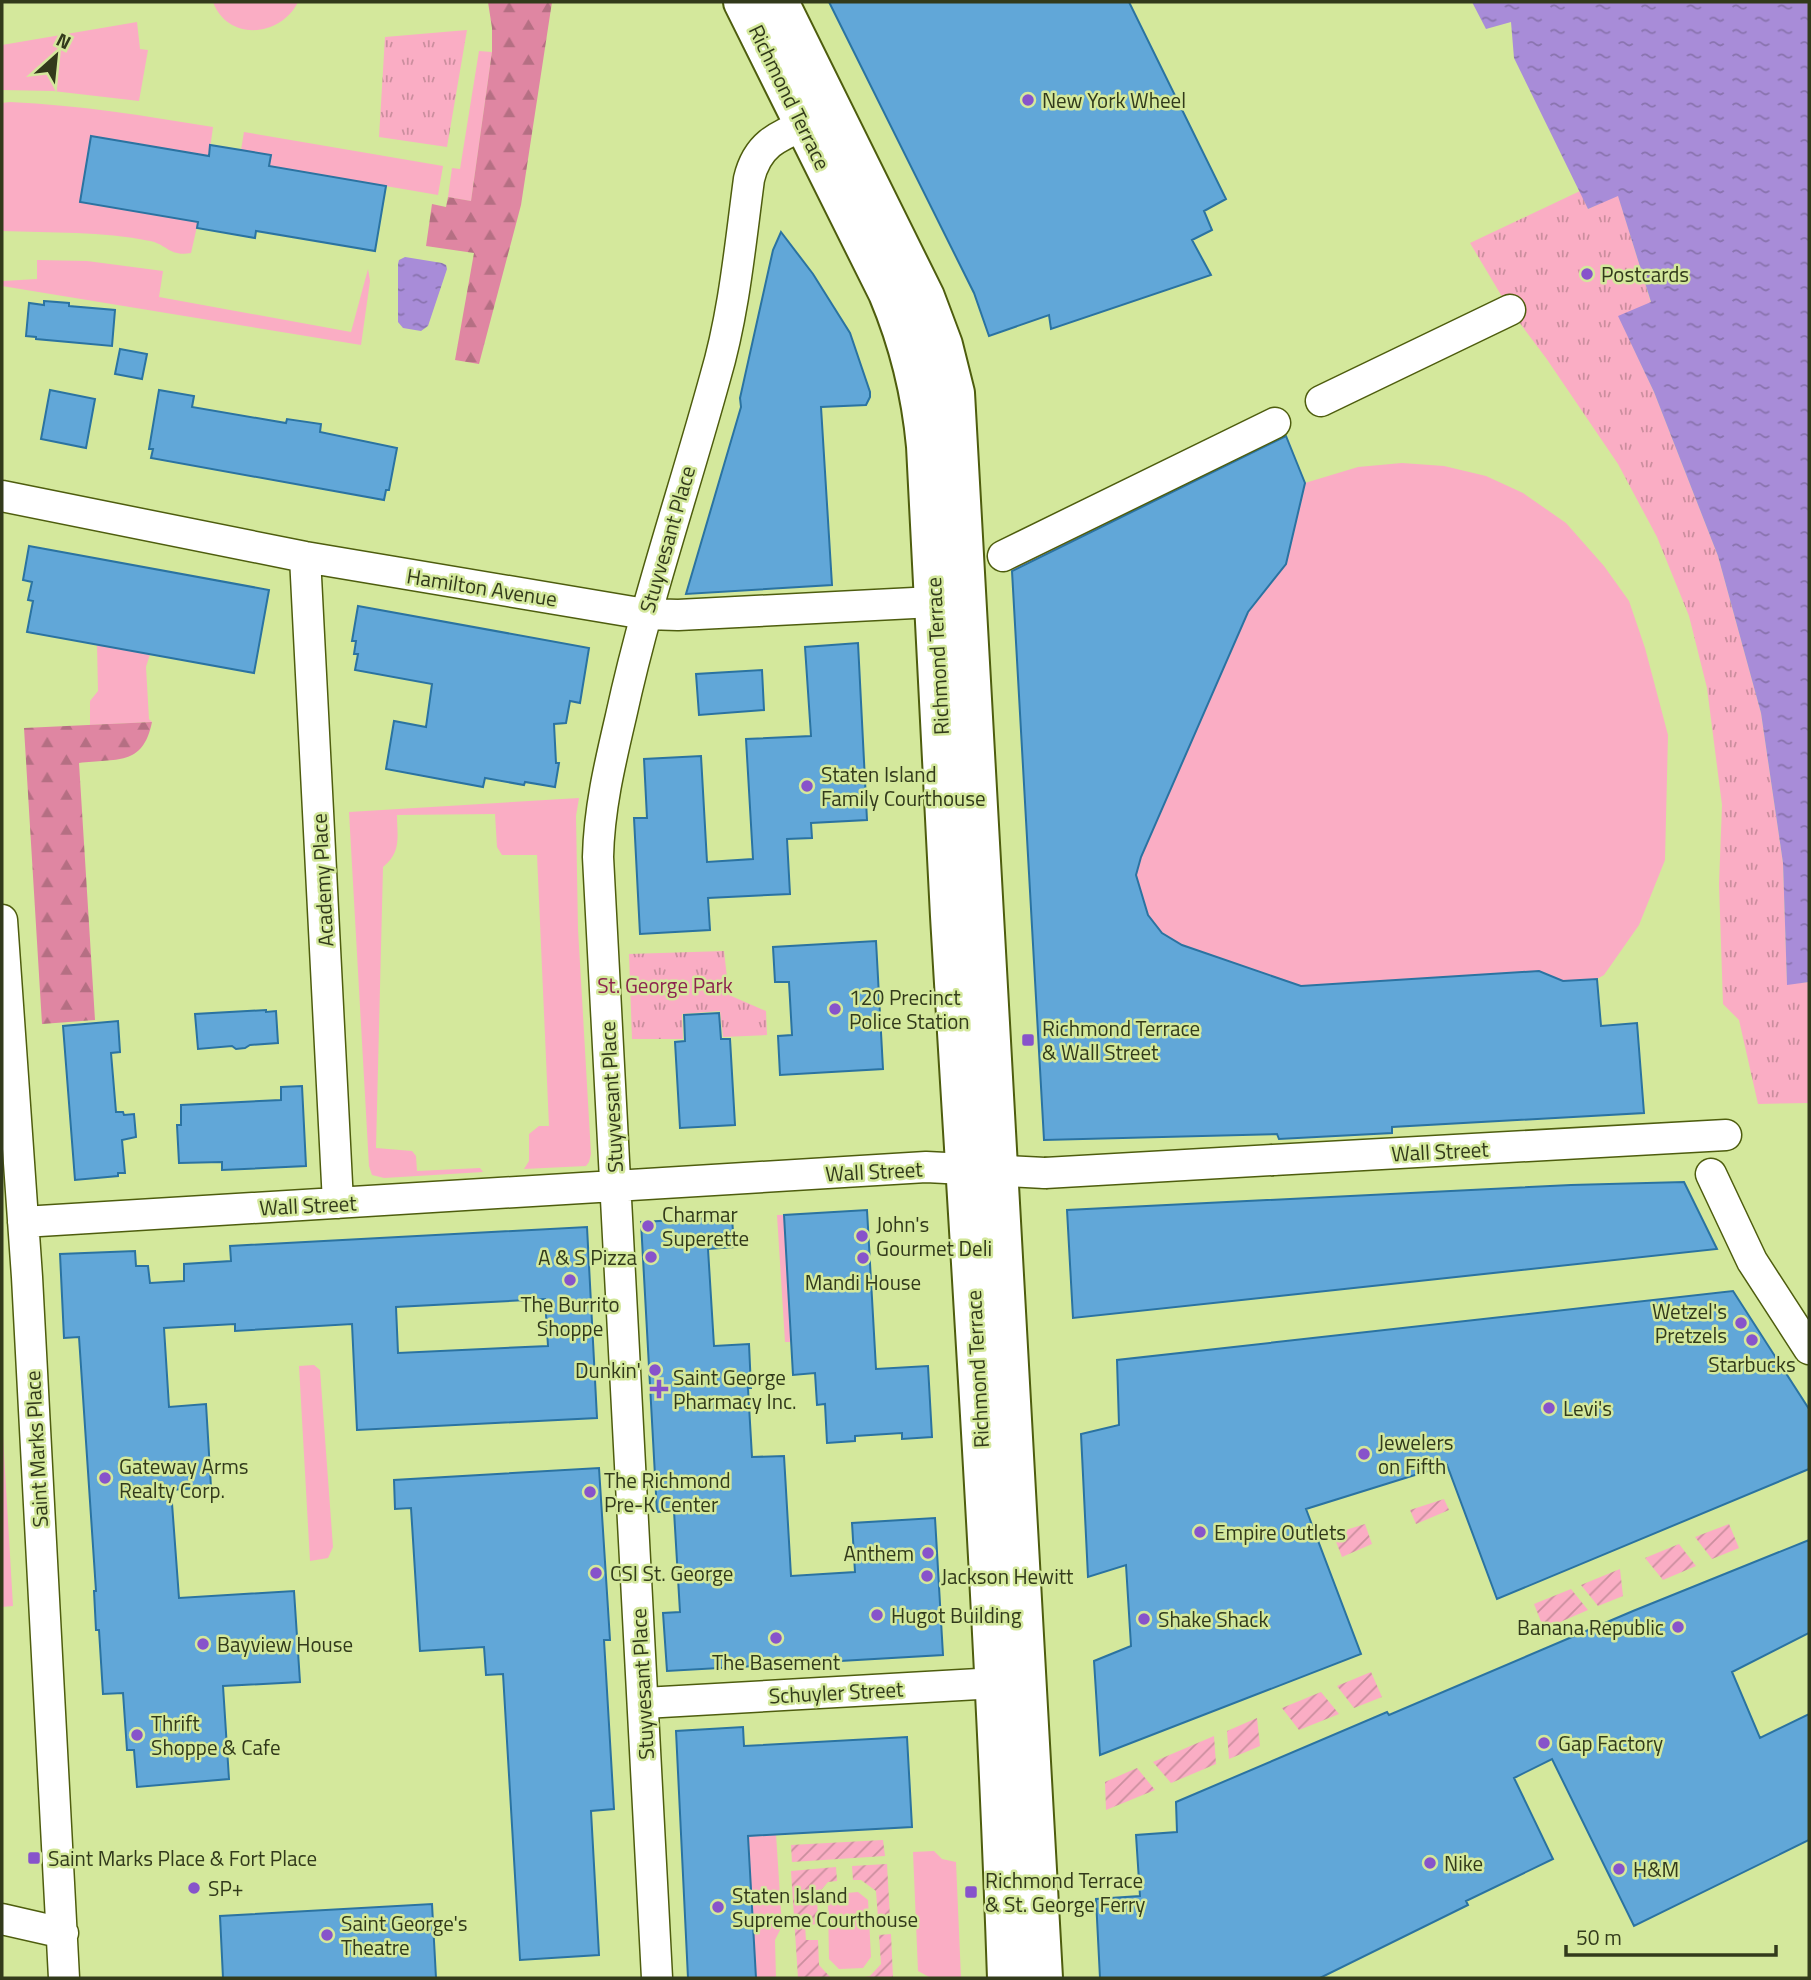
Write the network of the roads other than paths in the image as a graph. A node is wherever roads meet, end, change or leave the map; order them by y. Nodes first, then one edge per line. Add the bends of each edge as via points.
1 (743, 2) edge
2 (779, 2) edge
3 (819, 119) junction
4 (1510, 310) dead end
5 (1321, 401) dead end
6 (1275, 424) dead end
7 (2, 496) edge
8 (1003, 556) dead end
9 (305, 557) junction
10 (951, 601) junction
11 (645, 614) junction
12 (2, 920) edge
13 (1726, 1135) dead end
14 (983, 1170) junction
15 (1710, 1174) dead end
16 (615, 1186) junction
17 (338, 1203) junction
18 (23, 1222) junction
19 (14, 1278) edge
20 (1809, 1349) edge
21 (1011, 1682) junction
22 (644, 1703) junction
23 (2, 1919) edge
24 (63, 1933) junction
25 (65, 1978) edge
26 (657, 1978) edge
27 (1007, 1978) edge
28 (1043, 1978) edge

1 - 3 main road, Richmond Terrace
2 - 3 main road, Richmond Terrace
3 - 10 main road, Richmond Terrace via 920,286 943,345 958,420
3 - 11 street, Stuyvesant Place via 768,143 754,163 722,351
4 - 5 street
6 - 8 street
7 - 9 street, Hamilton Avenue
9 - 11 street, Hamilton Avenue
9 - 17 street, Academy Place
10 - 11 street, Hamilton Avenue
10 - 14 main road, Richmond Terrace
11 - 16 street, Stuyvesant Place via 598,828
12 - 18 street, Saint Marks Place
13 - 14 street, Wall Street, bridge via 1045,1172
14 - 16 street, Wall Street via 926,1167
14 - 21 main road, Richmond Terrace
15 - 20 street via 1752,1261
16 - 17 street, Wall Street
16 - 22 street, Stuyvesant Place
17 - 18 street, Wall Street
18 - 19 street, Saint Marks Place
19 - 24 street, Saint Marks Place
21 - 22 street, Schuyler Street
21 - 27 main road, Richmond Terrace
21 - 28 main road, Richmond Terrace
22 - 26 street, Stuyvesant Place
23 - 24 street
24 - 25 street, Saint Marks Place

